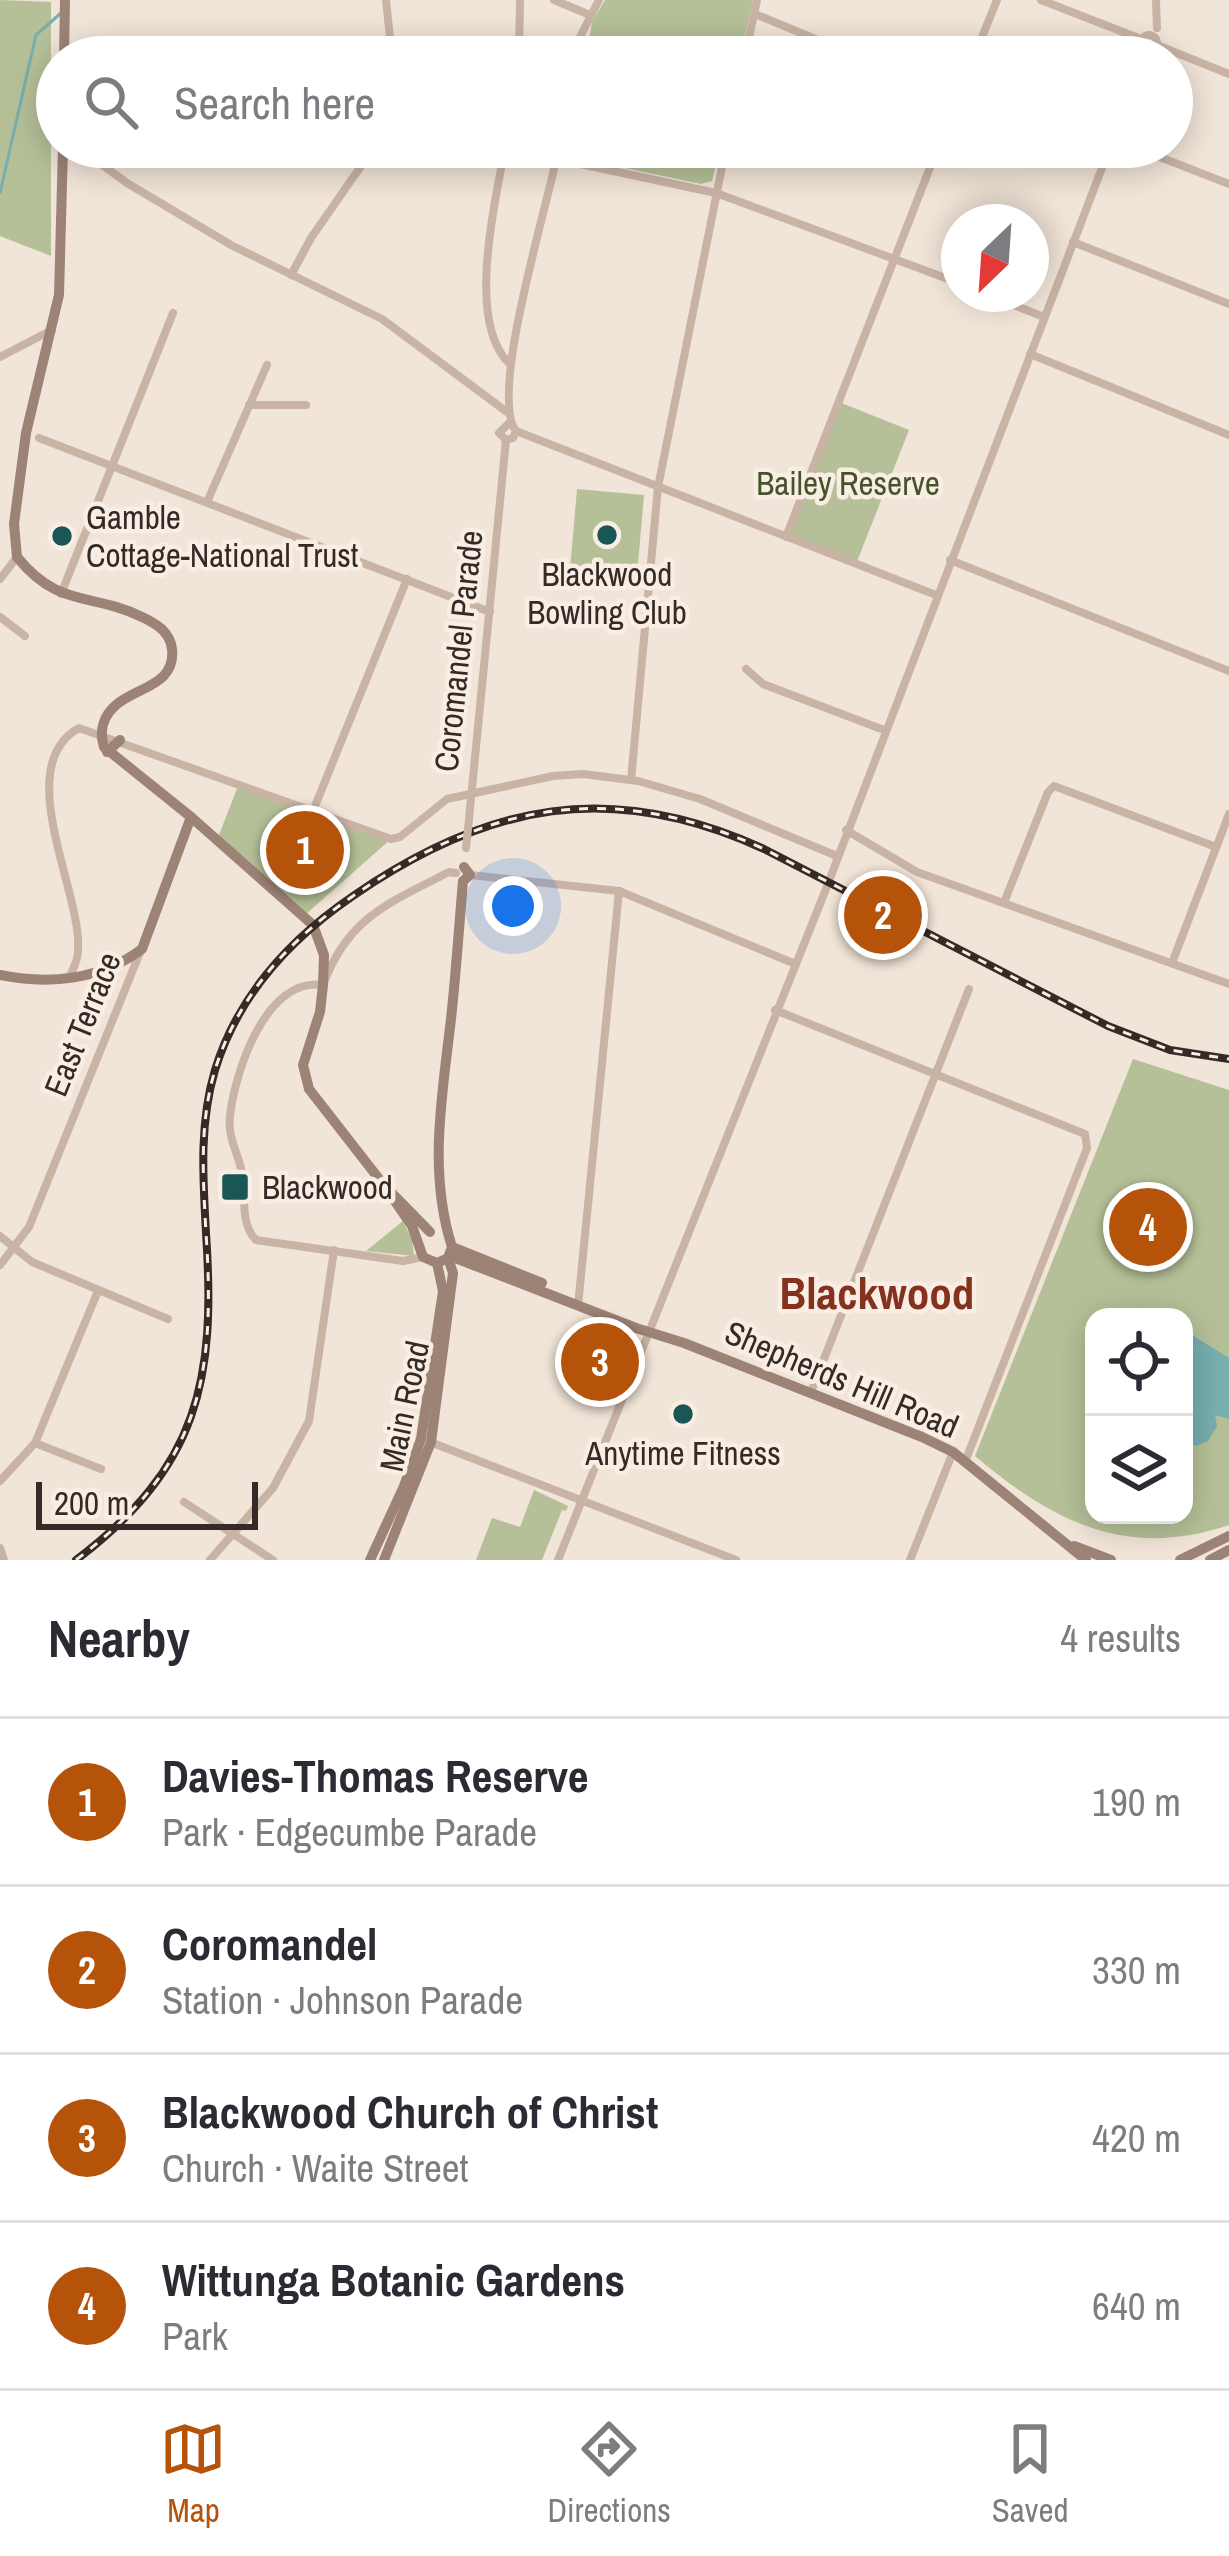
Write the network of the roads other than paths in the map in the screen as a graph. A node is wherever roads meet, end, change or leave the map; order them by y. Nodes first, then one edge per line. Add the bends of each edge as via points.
1 (386, 0) edge
2 (520, 0) edge
3 (554, 0) edge
4 (599, 0) edge
5 (758, 0) edge
6 (997, 0) edge
7 (1041, 0) edge
8 (1156, 0) edge
9 (755, 14) junction
10 (590, 15) junction
11 (1157, 28) dead end
12 (390, 36) edge
13 (519, 36) edge
14 (583, 36) edge
15 (750, 36) edge
16 (808, 36) edge
17 (982, 36) edge
18 (1134, 36) edge
19 (1193, 64) edge
20 (1229, 74) edge
21 (62, 168) edge
22 (106, 168) edge
23 (360, 168) edge
24 (503, 168) edge
25 (555, 168) edge
26 (599, 168) edge
27 (721, 168) edge
28 (930, 168) edge
29 (1102, 168) edge
30 (1188, 168) edge
31 (1229, 184) edge
32 (716, 193) junction
33 (1073, 242) junction
34 (895, 257) junction
35 (291, 275) junction
36 (941, 276) edge
37 (1229, 304) edge
38 (1031, 312) edge
39 (173, 313) dead end
40 (1044, 317) junction
41 (53, 330) junction
42 (1030, 355) junction
43 (0, 357) edge
44 (508, 359) junction
45 (267, 365) dead end
46 (249, 405) junction
47 (306, 405) dead end
48 (511, 422) junction
49 (1229, 435) edge
50 (39, 438) dead end
51 (113, 466) junction
52 (658, 487) junction
53 (206, 502) junction
54 (787, 537) junction
55 (17, 557) junction
56 (950, 560) junction
57 (0, 579) edge
58 (407, 580) junction
59 (62, 594) junction
60 (936, 595) junction
61 (490, 612) junction
62 (0, 617) edge
63 (25, 636) dead end
64 (746, 669) dead end
65 (1229, 670) edge
66 (884, 730) junction
67 (100, 734) junction
68 (120, 740) junction
69 (107, 752) junction
70 (631, 780) junction
71 (471, 792) junction
72 (313, 811) junction
73 (1229, 814) edge
74 (191, 817) junction
75 (846, 830) junction
76 (1216, 847) junction
77 (837, 856) junction
78 (463, 874) junction
79 (619, 891) junction
80 (1005, 900) junction
81 (142, 949) junction
82 (793, 963) junction
83 (1172, 963) junction
84 (0, 975) edge
85 (69, 978) junction
86 (1229, 984) edge
87 (323, 985) junction
88 (969, 989) dead end
89 (775, 1010) junction
90 (934, 1072) junction
91 (383, 1184) junction
92 (443, 1211) junction
93 (431, 1232) junction
94 (0, 1236) edge
95 (14, 1248) junction
96 (334, 1250) junction
97 (421, 1250) junction
98 (447, 1252) junction
99 (472, 1264) junction
100 (0, 1265) edge
101 (453, 1273) junction
102 (98, 1291) junction
103 (579, 1302) junction
104 (168, 1319) dead end
105 (649, 1330) junction
106 (811, 1392) junction
107 (426, 1441) junction
108 (35, 1443) junction
109 (952, 1452) junction
110 (965, 1462) junction
111 (101, 1469) dead end
112 (0, 1481) edge
113 (582, 1500) junction
114 (184, 1502) dead end
115 (232, 1536) junction
116 (1229, 1536) edge
117 (1060, 1540) junction
118 (0, 1548) edge
119 (1229, 1550) edge
120 (1084, 1559) edge
121 (4, 1560) edge
122 (210, 1560) edge
123 (273, 1560) edge
124 (370, 1560) edge
125 (384, 1560) edge
126 (558, 1560) edge
127 (736, 1560) edge
128 (910, 1560) edge
129 (1111, 1560) edge
130 (1180, 1560) edge
131 (1210, 1560) edge

1 - 12 street
2 - 13 street
3 - 10 street
4 - 10 street
5 - 9 street
6 - 17 street
7 - 18 street
8 - 11 street
9 - 15 street
9 - 16 street
10 - 14 street
19 - 20 street
21 - 41 main road
22 - 35 street
23 - 35 street
24 - 44 street via 485,286 497,352
25 - 44 street
26 - 32 street
27 - 32 street
28 - 34 street
29 - 33 street
30 - 31 street
32 - 34 street
32 - 52 street
33 - 37 street
33 - 40 street
34 - 36 street
34 - 54 street
35 - 48 street via 382,319
38 - 40 street
39 - 51 street
40 - 42 street
41 - 43 street
41 - 55 main road via 26,433
42 - 49 street
42 - 56 street
44 - 48 street
45 - 46 street
46 - 47 street
46 - 53 street
48 - 52 street
48 - 61 street, Coromandel Parade
50 - 51 street
51 - 53 street
51 - 59 street
52 - 54 street
52 - 70 street
53 - 58 street
54 - 60 street
55 - 57 street
55 - 59 main road
56 - 60 street
56 - 65 street
58 - 61 street
58 - 72 street
59 - 67 main road via 132,612 172,642 164,677 112,707
60 - 66 street
61 - 71 street, Coromandel Parade
62 - 63 street
64 - 66 street via 764,684
66 - 75 street
67 - 68 street
67 - 69 main road
67 - 85 street via 68,734 48,795 79,947
68 - 69 main road
68 - 72 street
69 - 74 main road
70 - 71 street via 583,774
70 - 77 street via 700,799
71 - 72 street via 447,799 392,839
71 - 78 street, Coromandel Parade, bridge
73 - 76 street
74 - 81 main road, East Terrace
74 - 87 main road via 314,925
75 - 77 street
75 - 80 street via 916,872
76 - 80 street via 1054,786
76 - 83 street
77 - 82 street
78 - 79 street
78 - 87 street via 445,874 363,919
78 - 92 main road, Coromandel Parade via 437,1121
79 - 82 street
79 - 103 street
80 - 83 street
81 - 85 main road
81 - 95 street, East Terrace
82 - 89 street
83 - 86 street
84 - 85 main road
87 - 91 main road via 304,1078
87 - 96 street via 295,988 259,1026 241,1070 230,1136 249,1234
88 - 90 street
89 - 90 street
89 - 105 street
90 - 106 street
90 - 110 street via 1085,1134 1087,1148
91 - 93 main road
91 - 97 main road
92 - 93 main road
92 - 98 main road, Coromandel Parade
93 - 97 main road
93 - 98 main road
94 - 95 street
95 - 100 street, East Terrace
95 - 102 street
96 - 97 street via 392,1259
96 - 115 street via 309,1421 273,1488
97 - 98 main road
98 - 99 main road, Shepherds Hill Road
98 - 101 main road, Main Road
98 - 103 main road, Shepherds Hill Road
98 - 107 main road, Main Road
99 - 101 main road
99 - 103 main road, Shepherds Hill Road
101 - 107 main road, Main Road
102 - 104 street
102 - 108 street
103 - 105 main road, Shepherds Hill Road
105 - 106 main road, Shepherds Hill Road
105 - 113 street
106 - 109 main road, Shepherds Hill Road
107 - 113 street
107 - 124 main road, Main Road
107 - 125 main road, Main Road
108 - 111 street
108 - 112 street
109 - 110 main road, Shepherds Hill Road
109 - 128 street
110 - 117 main road, Shepherds Hill Road
113 - 126 street
113 - 127 street
114 - 115 street
115 - 122 street
115 - 123 street
116 - 130 main road
117 - 120 main road, Shepherds Hill Road
117 - 129 main road, Shepherds Hill Road
118 - 121 street
119 - 131 main road

